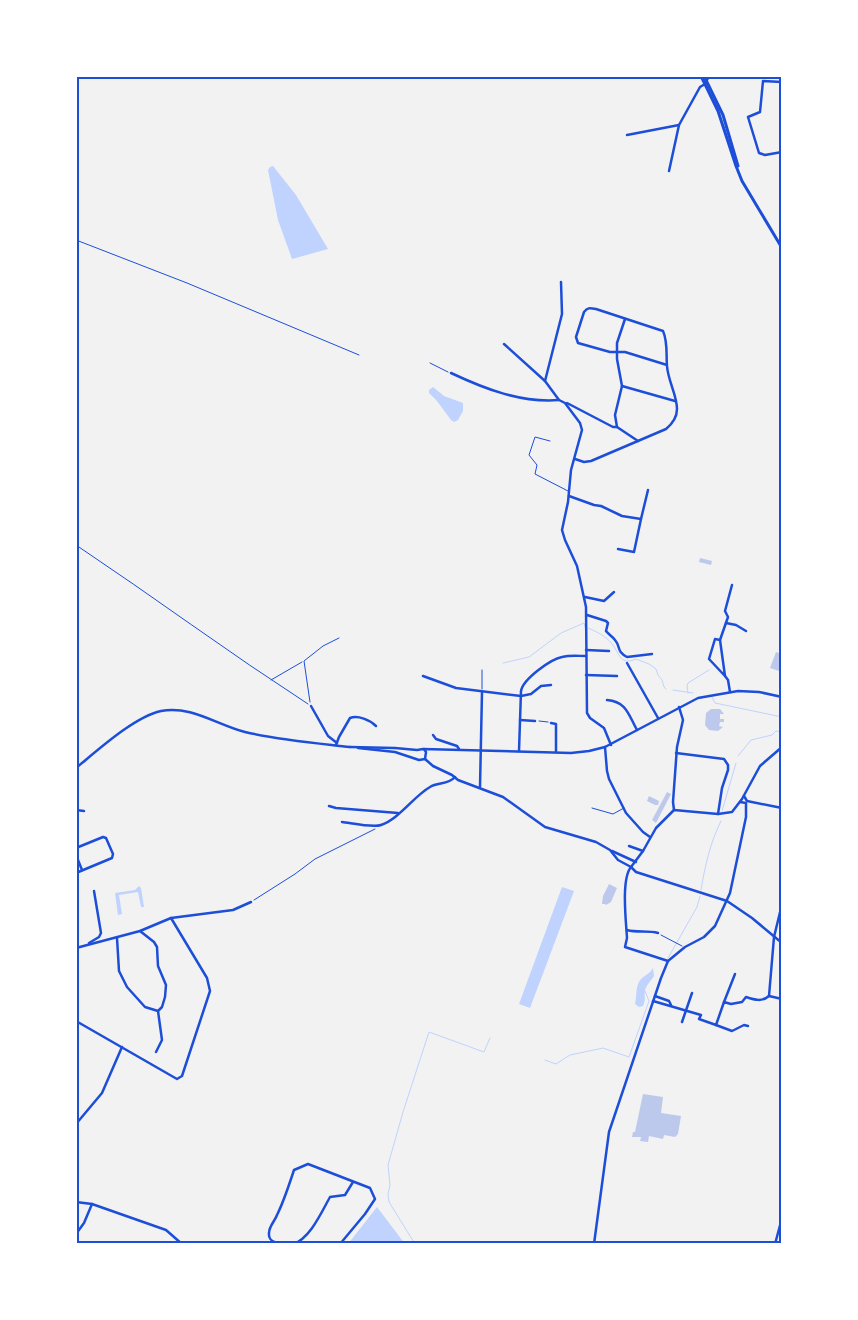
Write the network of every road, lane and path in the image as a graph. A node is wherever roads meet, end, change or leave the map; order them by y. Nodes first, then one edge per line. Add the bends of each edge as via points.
1 (763, 76) edge
2 (705, 78) edge
3 (762, 81) junction
4 (782, 82) edge
5 (679, 125) junction
6 (627, 134) dead end
7 (782, 152) edge
8 (669, 171) dead end
9 (76, 240) edge
10 (782, 248) edge
11 (561, 282) dead end
12 (625, 318) junction
13 (504, 344) dead end
14 (617, 352) junction
15 (359, 355) dead end
16 (430, 363) dead end
17 (666, 365) junction
18 (451, 373) joint
19 (545, 381) junction
20 (622, 386) junction
21 (559, 400) junction
22 (675, 401) junction
23 (565, 403) junction
24 (617, 427) junction
25 (550, 441) dead end
26 (638, 441) junction
27 (574, 459) junction
28 (648, 490) dead end
29 (569, 492) junction
30 (569, 496) junction
31 (641, 520) junction
32 (76, 546) edge
33 (618, 549) dead end
34 (732, 585) dead end
35 (614, 592) dead end
36 (585, 597) junction
37 (587, 615) junction
38 (726, 623) junction
39 (746, 631) dead end
40 (339, 638) dead end
41 (720, 640) junction
42 (586, 650) junction
43 (609, 651) dead end
44 (652, 654) dead end
45 (586, 656) junction
46 (304, 661) junction
47 (627, 663) dead end
48 (482, 670) dead end
49 (586, 675) junction
50 (423, 676) dead end
51 (617, 676) dead end
52 (724, 676) junction
53 (271, 680) junction
54 (551, 685) dead end
55 (482, 692) junction
56 (730, 692) junction
57 (521, 696) junction
58 (782, 697) edge
59 (607, 700) dead end
60 (311, 706) junction
61 (679, 707) junction
62 (658, 718) junction
63 (520, 720) junction
64 (535, 720) joint
65 (551, 723) joint
66 (376, 726) dead end
67 (637, 730) junction
68 (433, 736) dead end
69 (337, 744) junction
70 (610, 745) junction
71 (350, 747) junction
72 (605, 747) junction
73 (782, 747) edge
74 (459, 749) junction
75 (417, 750) junction
76 (424, 750) junction
77 (432, 750) junction
78 (481, 751) junction
79 (519, 751) junction
80 (556, 752) junction
81 (676, 753) junction
82 (426, 755) junction
83 (416, 758) junction
84 (424, 759) junction
85 (76, 768) edge
86 (455, 777) junction
87 (480, 787) junction
88 (744, 796) junction
89 (740, 802) junction
90 (752, 802) junction
91 (329, 806) dead end
92 (592, 808) dead end
93 (624, 808) junction
94 (746, 808) junction
95 (782, 808) edge
96 (76, 810) edge
97 (674, 810) junction
98 (84, 811) dead end
99 (399, 813) junction
100 (718, 814) junction
101 (342, 822) dead end
102 (380, 826) junction
103 (650, 838) junction
104 (628, 846) dead end
105 (76, 848) edge
106 (610, 850) junction
107 (643, 851) junction
108 (76, 855) edge
109 (636, 862) junction
110 (632, 866) junction
111 (82, 870) junction
112 (76, 873) edge
113 (94, 891) dead end
114 (727, 901) junction
115 (251, 902) joint
116 (782, 904) edge
117 (171, 918) junction
118 (626, 930) junction
119 (140, 931) junction
120 (658, 933) joint
121 (774, 937) junction
122 (117, 938) junction
123 (678, 942) dead end
124 (782, 943) edge
125 (87, 945) junction
126 (76, 948) edge
127 (668, 961) junction
128 (735, 974) dead end
129 (692, 993) dead end
130 (655, 996) junction
131 (768, 996) junction
132 (782, 999) edge
133 (653, 1001) junction
134 (724, 1002) junction
135 (671, 1005) junction
136 (686, 1010) junction
137 (158, 1011) junction
138 (76, 1021) edge
139 (682, 1022) dead end
140 (716, 1026) junction
141 (748, 1026) dead end
142 (122, 1047) junction
143 (156, 1052) dead end
144 (76, 1124) edge
145 (353, 1182) junction
146 (76, 1202) edge
147 (92, 1204) junction
148 (782, 1218) edge
149 (76, 1234) edge
150 (782, 1238) edge
151 (276, 1243) edge
152 (182, 1244) edge
153 (282, 1244) edge
154 (293, 1244) edge
155 (340, 1244) edge
156 (594, 1244) edge
157 (775, 1244) edge
158 (780, 1244) edge

1 - 3 street
2 - 5 street
2 - 10 main road via 723,115 742,180
3 - 4 street
3 - 7 street via 760,112 748,117 759,153
5 - 6 street
5 - 8 street
9 - 15 path
11 - 19 street via 562,314
12 - 14 street
12 - 14 street via 587,309 576,337 578,343
12 - 17 street via 663,331
13 - 19 street
14 - 17 street
14 - 20 street
16 - 18 path
17 - 22 street
18 - 21 street via 521,399
19 - 21 street
20 - 22 street
20 - 24 street
21 - 23 street
22 - 26 street via 677,408 673,422 666,429
23 - 24 street
23 - 27 street via 582,430
24 - 26 street
25 - 29 lane via 535,437 529,455 537,465 535,474
26 - 27 street via 591,461
27 - 29 street
28 - 31 street
29 - 30 street
30 - 31 street
30 - 36 street via 562,530
31 - 33 street via 634,552
32 - 53 path
34 - 38 street
35 - 36 street via 604,601
36 - 37 street
37 - 42 street
37 - 44 street via 608,623 606,631 627,657
38 - 39 street
38 - 41 street
40 - 46 path
41 - 52 street
41 - 52 street via 715,639 709,657
42 - 43 street
42 - 45 street
45 - 49 street
45 - 57 street via 564,656 552,660 524,682
46 - 53 path
46 - 60 path
47 - 62 street
48 - 55 path
49 - 51 street
49 - 70 street via 587,713 604,728
50 - 55 street via 456,688
52 - 56 street
53 - 60 path
54 - 57 street via 541,686 531,694
55 - 57 street
55 - 78 street
56 - 58 street via 759,692
56 - 61 street via 698,698
57 - 63 street
59 - 67 street via 620,702
60 - 69 street via 328,736
61 - 62 street
61 - 81 street via 683,720
62 - 67 street
63 - 64 street
63 - 79 street
64 - 65 path
65 - 80 street via 556,724
66 - 69 street via 356,717 350,718
67 - 70 street
68 - 74 street
69 - 71 street
69 - 85 street via 242,732 183,710 171,710 135,722
70 - 72 street
71 - 75 street
71 - 83 street
72 - 80 street
72 - 93 street via 606,771
73 - 88 street via 760,766
74 - 77 street
74 - 78 street
75 - 76 street
75 - 83 street
76 - 77 street
76 - 82 street
77 - 82 street
78 - 79 street
78 - 87 street
79 - 80 street
81 - 97 street
81 - 100 street via 724,760 728,765
82 - 84 street
83 - 84 street
84 - 86 street
86 - 87 street
86 - 99 street via 450,782 429,788
87 - 106 street via 514,804 545,827 596,842
88 - 89 street
88 - 90 street
89 - 94 street via 746,803
89 - 100 street via 732,812
90 - 94 street
90 - 95 street
91 - 99 street
92 - 93 lane via 613,814
93 - 103 street
94 - 114 street
96 - 98 street
97 - 100 street
97 - 103 street
99 - 102 street
101 - 102 street
102 - 115 path via 315,859
103 - 107 street
104 - 107 street
105 - 111 street via 103,837 113,854 112,858
106 - 109 street
106 - 110 street via 618,860
107 - 109 street
108 - 111 street
109 - 110 street
110 - 114 street via 636,872
110 - 118 street via 626,887
111 - 112 street
113 - 125 street via 101,933
114 - 121 street
114 - 127 street via 715,926
115 - 117 street via 233,910
116 - 121 street
117 - 119 street
117 - 142 street via 207,978 210,991 182,1076 178,1079
118 - 120 street
118 - 127 street via 625,947
119 - 122 street
119 - 137 street via 154,942 158,966 166,985 162,1007
120 - 123 path
121 - 124 street
121 - 131 street
122 - 125 street
122 - 137 street via 119,970 126,987 145,1007
125 - 126 street
127 - 130 street
128 - 134 street
129 - 136 street
130 - 133 street
130 - 135 street via 669,1001
131 - 132 street
131 - 134 street via 764,1000 746,997 742,1002
133 - 135 street
133 - 156 street via 609,1132
134 - 140 street
135 - 136 street
136 - 139 street
136 - 140 street via 701,1015 700,1019
137 - 143 street via 162,1040
138 - 142 street
140 - 141 street via 732,1031
142 - 144 street via 102,1093
145 - 151 street via 308,1164 294,1170 270,1227 270,1239
145 - 154 street via 345,1195 330,1197 313,1228
145 - 155 street via 370,1188 375,1199
146 - 147 street
147 - 149 street
147 - 152 street via 166,1230
148 - 157 street
150 - 158 path
151 - 153 street

